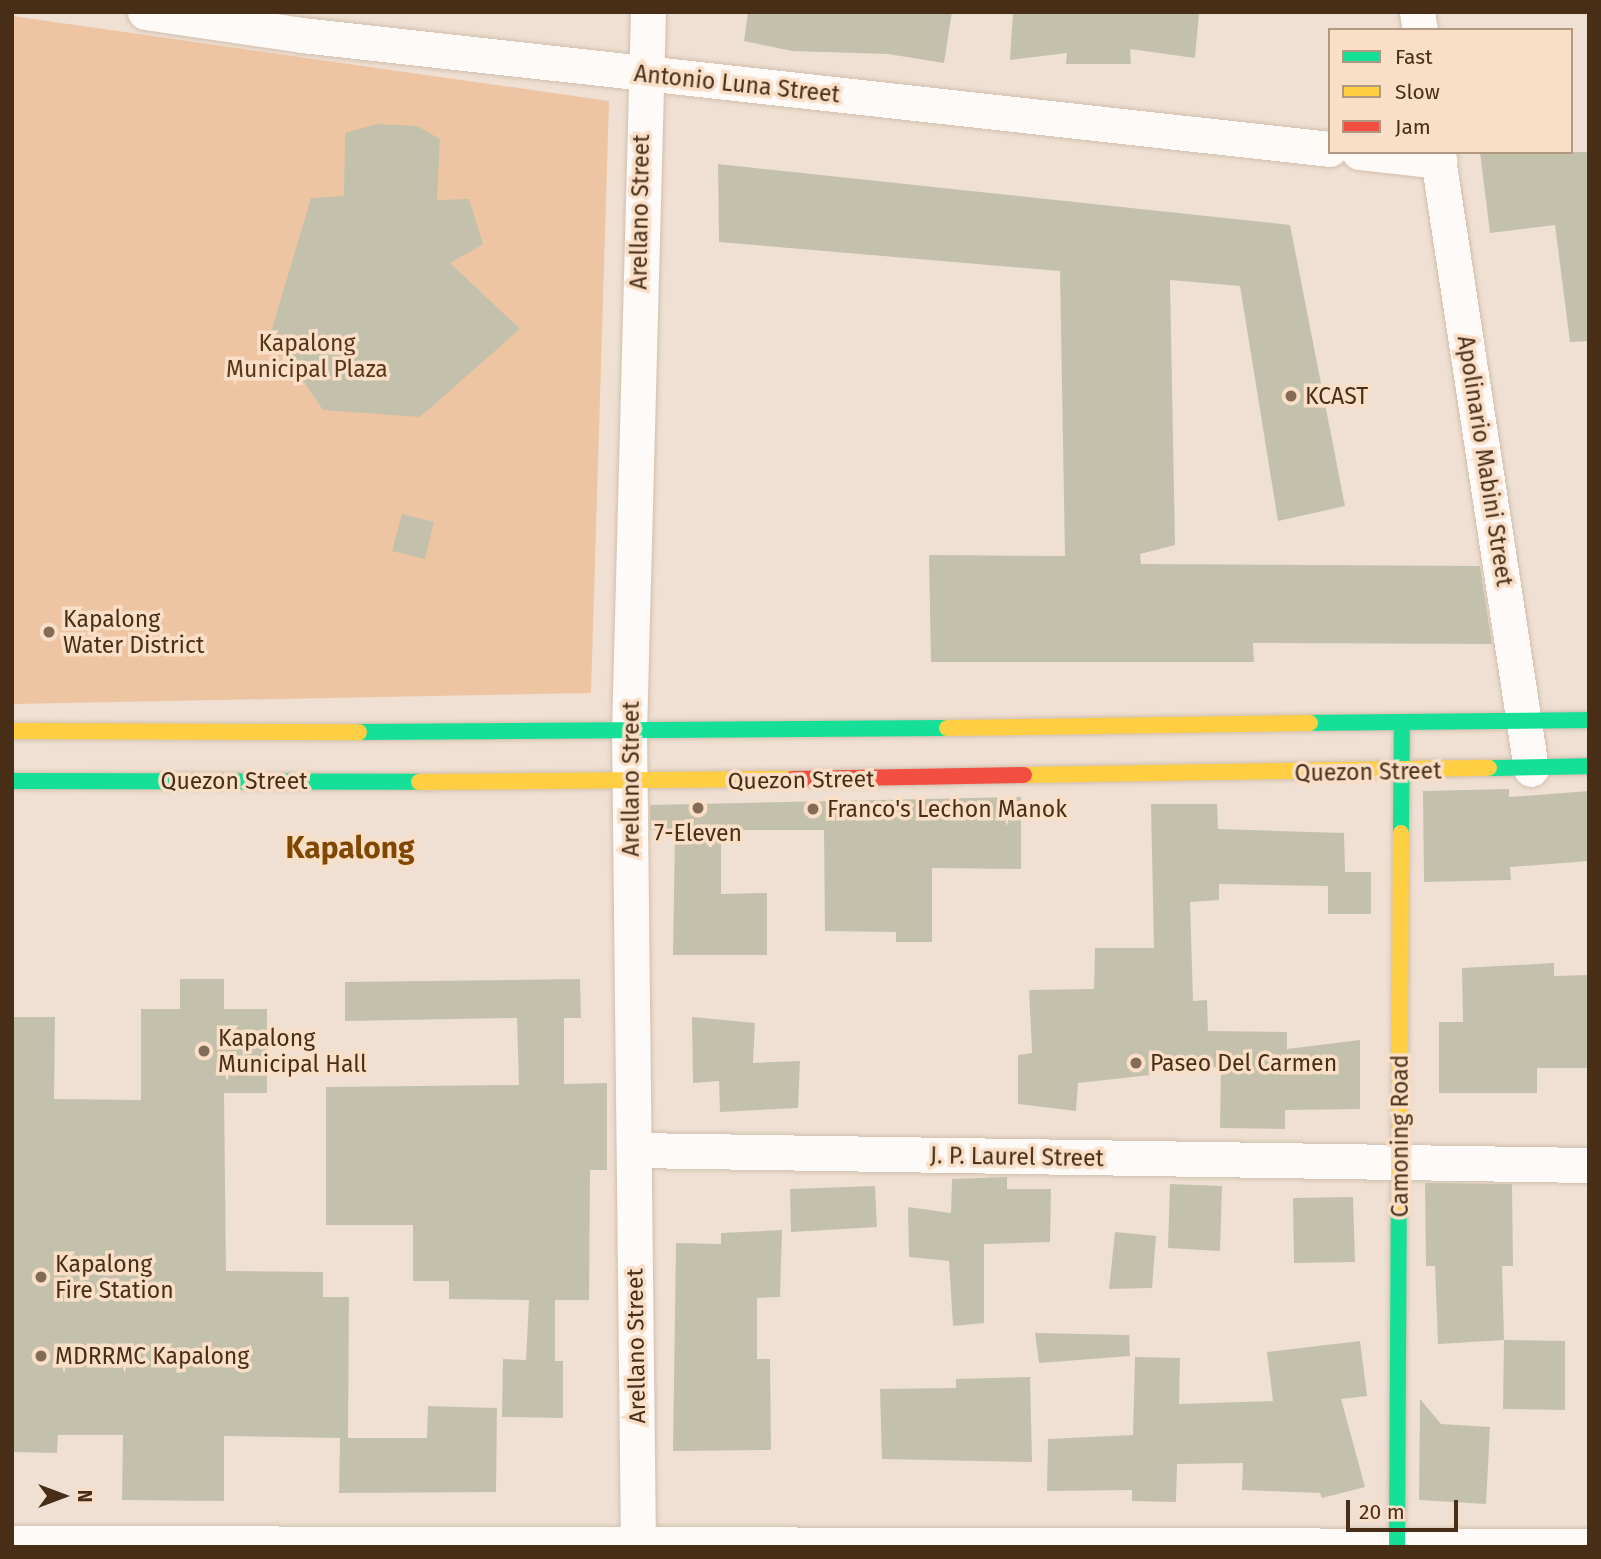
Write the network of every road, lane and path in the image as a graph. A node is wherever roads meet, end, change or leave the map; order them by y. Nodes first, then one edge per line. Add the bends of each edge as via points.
1 (145, 12) edge
2 (648, 12) edge
3 (643, 74) junction
4 (1328, 149) edge
5 (1391, 154) edge
6 (1438, 157) edge
7 (1589, 720) edge
8 (1525, 723) junction
9 (1402, 725) junction
10 (12, 731) edge
11 (629, 732) junction
12 (1589, 766) edge
13 (1531, 769) junction
14 (1402, 771) junction
15 (12, 781) edge
16 (631, 782) junction
17 (634, 1150) junction
18 (1399, 1165) junction
19 (1589, 1165) edge
20 (12, 1543) edge
21 (638, 1546) edge
22 (1397, 1546) edge
23 (1589, 1546) edge

1 - 3 street, Antonio Luna Street
2 - 3 street, Arellano Street
3 - 4 street, Antonio Luna Street
3 - 11 street, Arellano Street
5 - 6 street
6 - 8 street, Apolinario Mabini Street
7 - 8 main road, Quezon Street
8 - 9 main road, Quezon Street
8 - 13 street, Apolinario Mabini Street
9 - 11 main road, Quezon Street
9 - 14 main road, Camoning Road
10 - 11 main road, Quezon Street
11 - 16 street, Arellano Street
12 - 13 main road, Quezon Street
13 - 14 main road, Quezon Street
14 - 16 main road, Quezon Street
14 - 18 main road, Camoning Road
15 - 16 main road, Quezon Street
16 - 17 street, Arellano Street
17 - 18 street, J. P. Laurel Street
17 - 21 street, Arellano Street
18 - 19 street, J. P. Laurel Street
18 - 22 main road, Camoning Road
20 - 21 street
21 - 22 street
22 - 23 street

